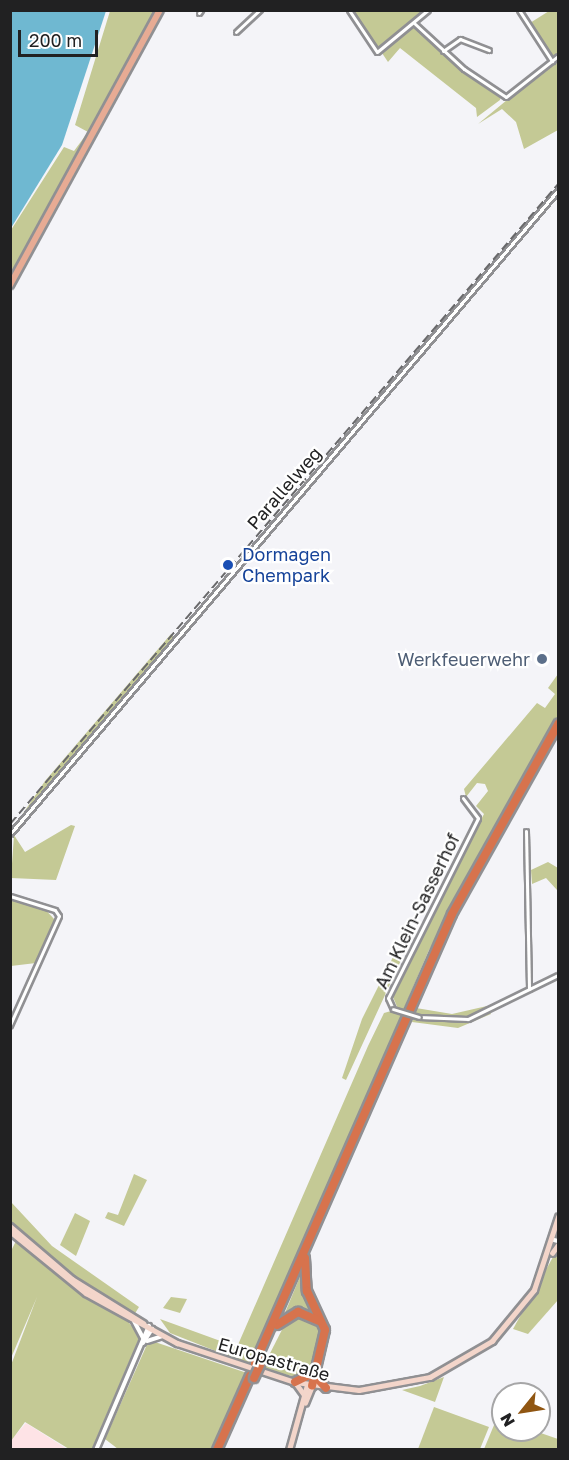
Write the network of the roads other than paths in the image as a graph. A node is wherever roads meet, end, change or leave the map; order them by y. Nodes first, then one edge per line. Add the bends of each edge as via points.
1 (160, 10) edge
2 (349, 10) edge
3 (428, 10) edge
4 (519, 10) edge
5 (259, 11) edge
6 (414, 23) junction
7 (237, 32) dead end
8 (489, 50) dead end
9 (443, 51) junction
10 (558, 56) edge
11 (552, 61) junction
12 (558, 190) edge
13 (10, 285) edge
14 (558, 724) edge
15 (558, 734) edge
16 (463, 798) dead end
17 (526, 831) dead end
18 (10, 834) edge
19 (10, 896) edge
20 (558, 975) edge
21 (529, 989) junction
22 (10, 1025) edge
23 (558, 1217) edge
24 (10, 1226) edge
25 (10, 1231) edge
26 (557, 1242) edge
27 (305, 1258) junction
28 (134, 1321) junction
29 (277, 1325) junction
30 (150, 1328) junction
31 (162, 1336) junction
32 (143, 1340) junction
33 (205, 1353) junction
34 (257, 1364) junction
35 (313, 1375) junction
36 (295, 1382) junction
37 (310, 1385) junction
38 (325, 1388) junction
39 (306, 1399) junction
40 (226, 1437) junction
41 (96, 1449) edge
42 (218, 1449) edge
43 (223, 1449) edge
44 (289, 1449) edge

1 - 13 main road
2 - 6 street via 377,52
3 - 6 street
4 - 11 street
5 - 7 street
6 - 9 street
8 - 9 street via 460,39
9 - 11 street via 506,97
10 - 11 street
12 - 18 street, Parallelweg
14 - 34 highway via 452,914
15 - 27 highway via 456,916
16 - 21 street, Am Klein-Sasserhof, bridge via 478,818 388,998 393,1008 419,1017 468,1019
17 - 21 street
19 - 22 street via 55,910 59,916
20 - 21 street, Am Klein-Sasserhof
23 - 26 main road
24 - 30 main road, Europastraße via 72,1279
25 - 28 main road, Europastraße via 70,1282
26 - 38 main road, Europastraße via 515,1317 460,1363 397,1386
27 - 29 highway
27 - 35 highway via 307,1292 325,1330
28 - 30 main road, Europastraße
28 - 32 street
29 - 34 highway
29 - 35 highway via 298,1312 318,1321 322,1337
30 - 31 main road, Europastraße
30 - 32 street
30 - 33 main road, Europastraße
31 - 32 street
31 - 33 main road, Europastraße
32 - 41 street
33 - 36 main road, Europastraße
34 - 40 highway
35 - 36 highway
35 - 37 highway
35 - 38 highway
36 - 37 main road, Europastraße
36 - 39 main road
37 - 38 main road, Europastraße
37 - 39 main road
38 - 39 main road
39 - 44 main road
40 - 42 highway
40 - 43 highway

